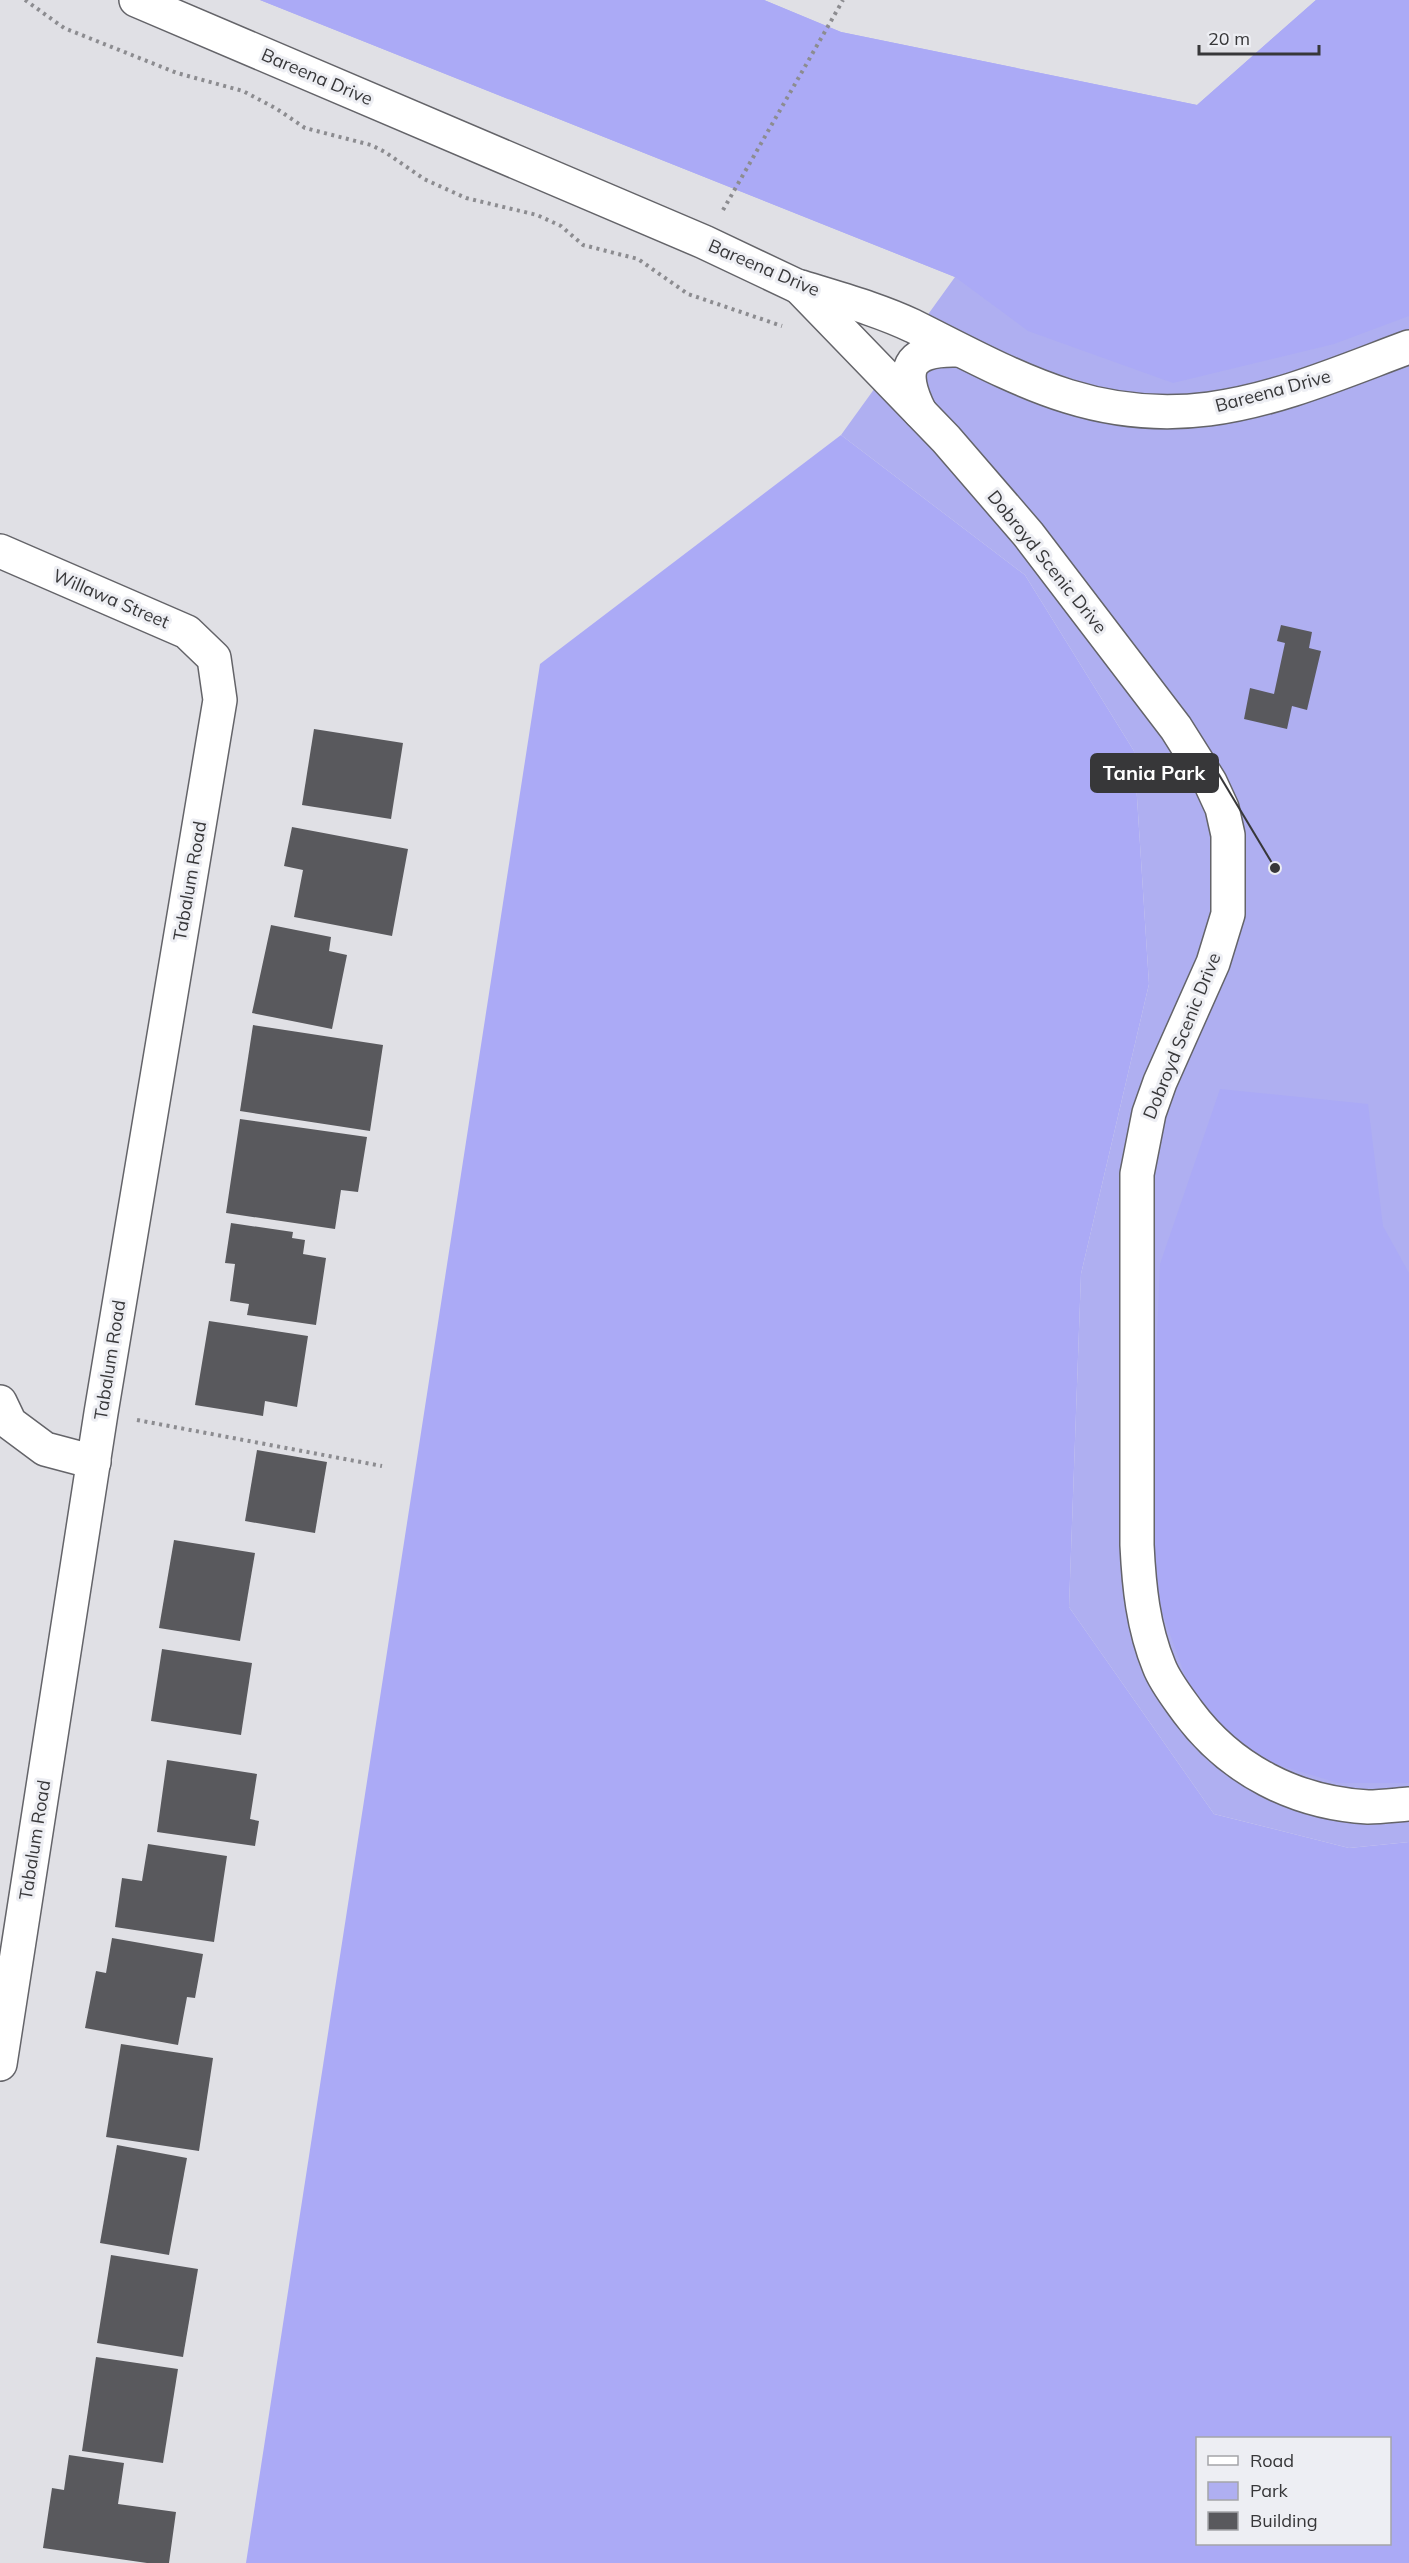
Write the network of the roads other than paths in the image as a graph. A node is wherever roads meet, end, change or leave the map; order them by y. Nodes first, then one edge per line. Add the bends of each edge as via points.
1 (136, 0) edge
2 (800, 286) junction
3 (1409, 347) edge
4 (956, 350) junction
5 (921, 414) junction
6 (0, 551) edge
7 (214, 658) joint
8 (0, 1402) edge
9 (94, 1462) junction
10 (1409, 1804) edge
11 (0, 2064) edge

1 - 2 street, Bareena Drive
2 - 4 street, Bareena Drive via 880,312
2 - 5 street, Dobroyd Scenic Drive
3 - 4 street, Bareena Drive via 1264,398 1210,409 1160,412 1113,408 1068,398
4 - 5 street via 924,352 911,366 909,387
5 - 10 street, Dobroyd Scenic Drive via 1028,534 1188,745 1222,808 1228,835 1228,914 1222,937 1149,1113 1137,1174 1138,1556 1141,1599 1159,1668 1216,1746 1248,1770 1285,1789 1323,1801 1369,1807
6 - 7 street, Willawa Street via 187,632
7 - 9 street, Tabalum Road via 220,700
8 - 9 street via 10,1423 45,1449
9 - 11 street, Tabalum Road

